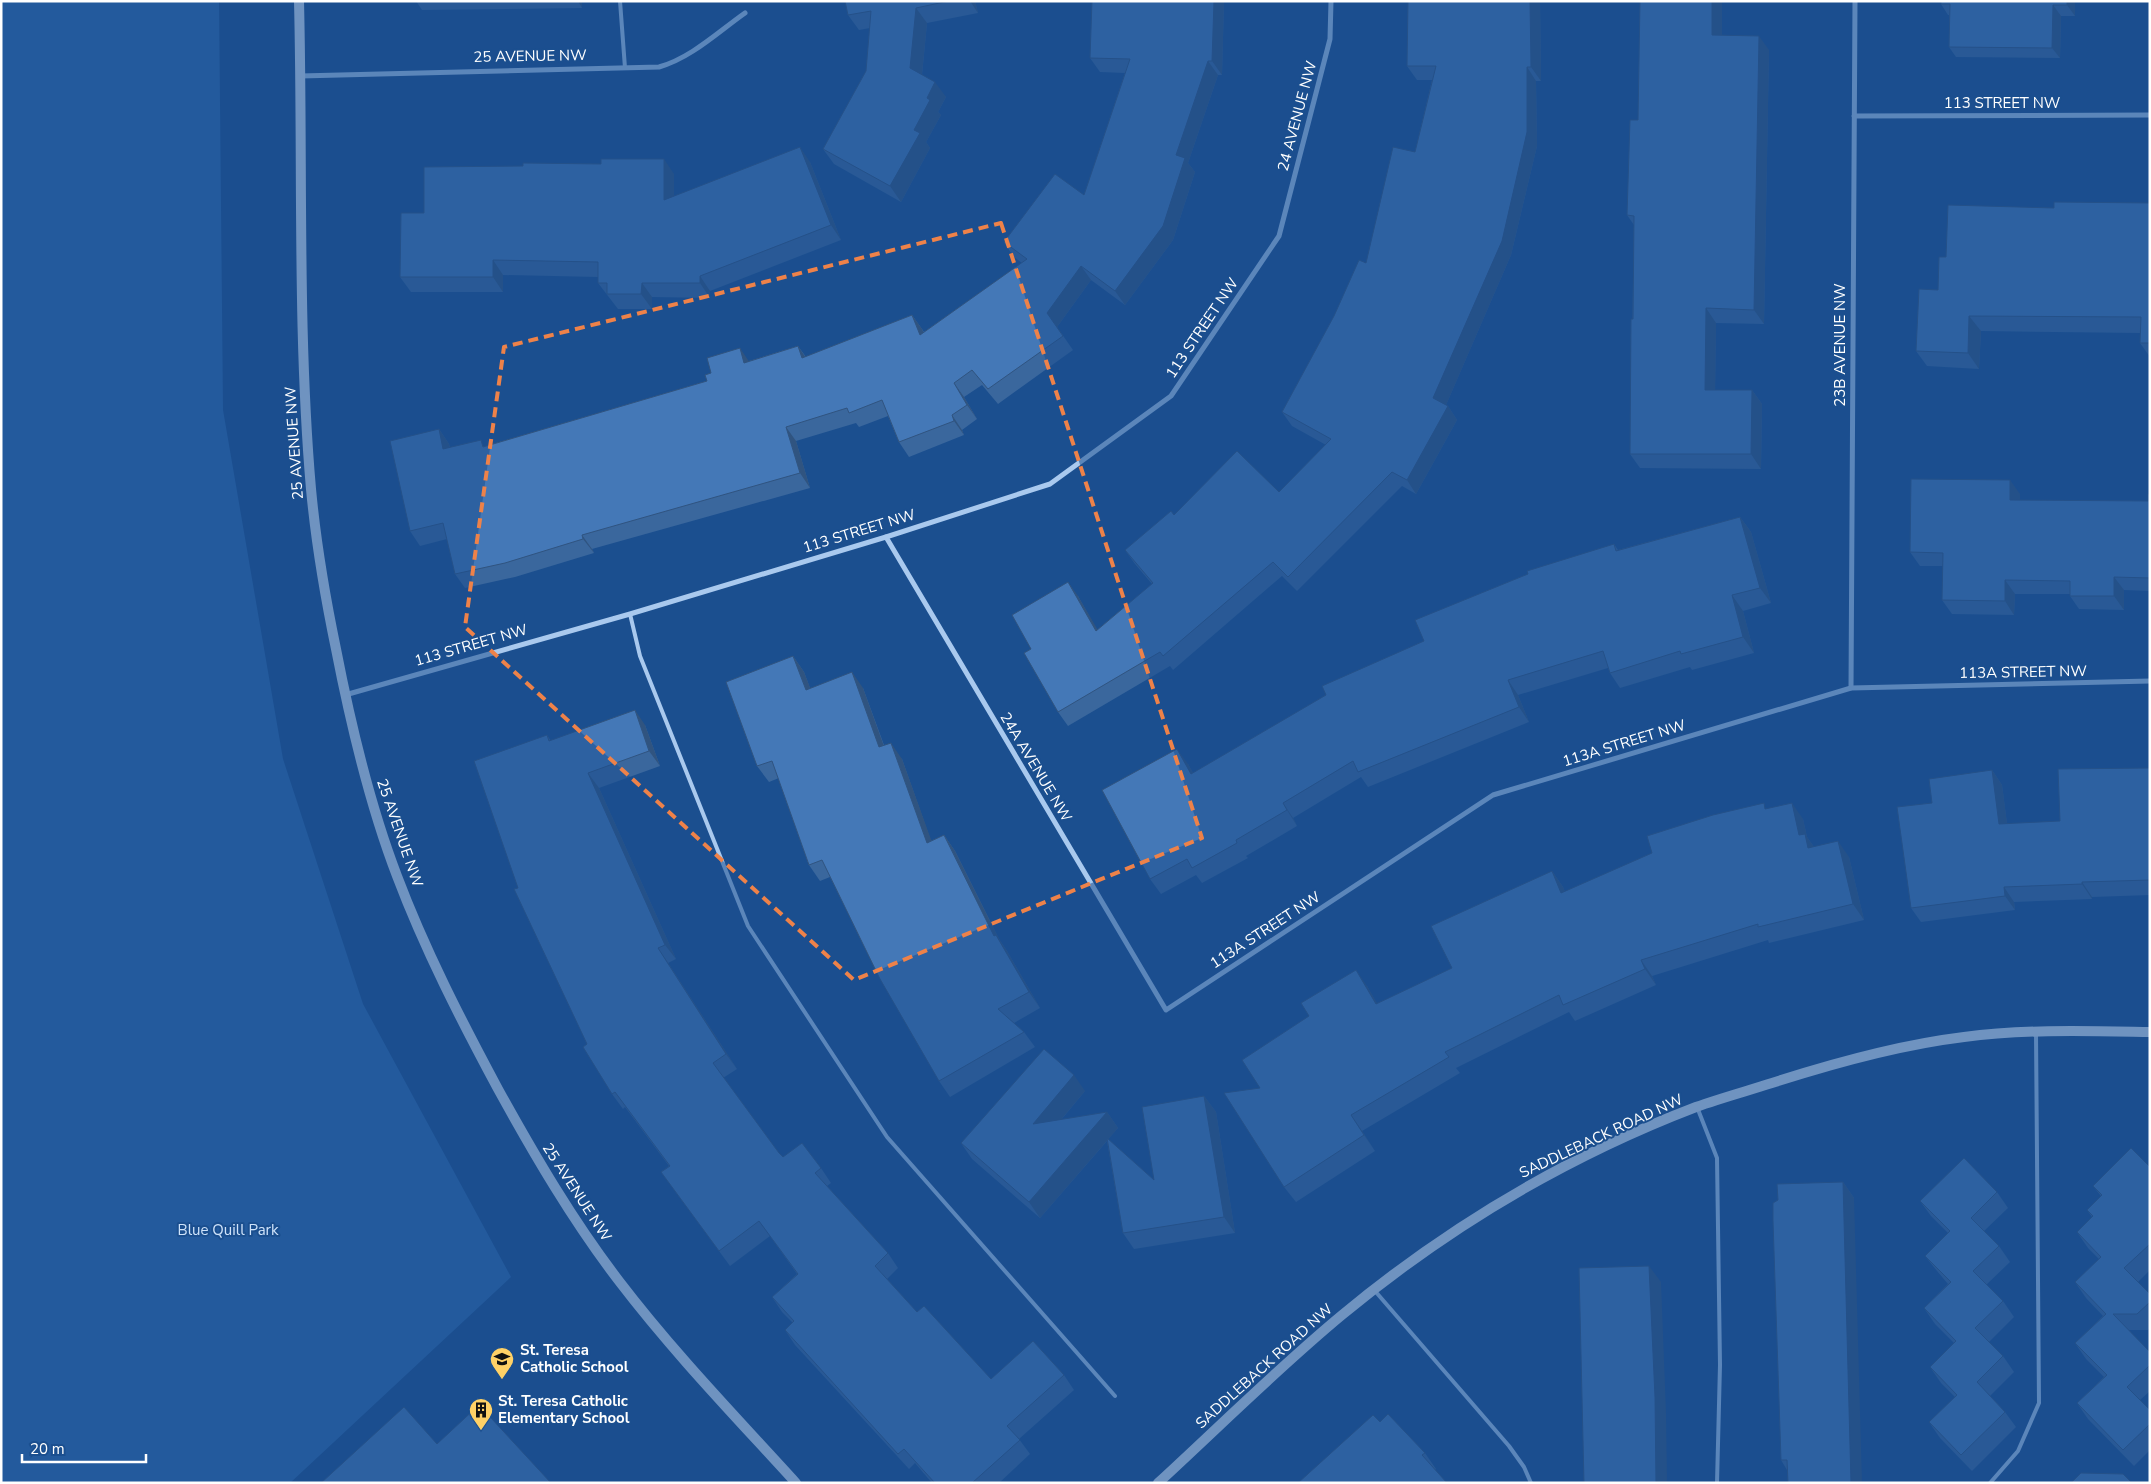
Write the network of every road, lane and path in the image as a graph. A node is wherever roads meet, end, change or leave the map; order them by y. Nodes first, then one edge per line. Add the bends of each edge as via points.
1 (299, 1) edge
2 (620, 1) edge
3 (1331, 1) edge
4 (1855, 1) edge
5 (745, 13) dead end
6 (625, 68) junction
7 (300, 76) junction
8 (2150, 115) edge
9 (1854, 116) junction
10 (1279, 236) joint
11 (886, 537) junction
12 (630, 614) junction
13 (2150, 681) edge
14 (1851, 688) junction
15 (345, 695) junction
16 (1166, 1010) joint
17 (2036, 1031) junction
18 (2150, 1032) edge
19 (1697, 1107) junction
20 (1374, 1290) junction
21 (1114, 1396) dead end
22 (796, 1483) edge
23 (1158, 1483) edge
24 (1531, 1483) edge
25 (1718, 1483) edge
26 (1990, 1483) edge

1 - 7 street, 25 AVENUE NW
2 - 6 lane
3 - 10 street, 24 AVENUE NW via 1330,40
4 - 9 street, 23B AVENUE NW
5 - 6 street, 25 AVENUE NW via 673,63
6 - 7 street, 25 AVENUE NW
7 - 15 street, 25 AVENUE NW via 306,425 321,572
8 - 9 street, 113 STREET NW
9 - 14 street, 23B AVENUE NW
10 - 11 street, 113 STREET NW via 1171,396 1050,484
11 - 12 street, 113 STREET NW
11 - 16 street, 24A AVENUE NW
12 - 15 street, 113 STREET NW
12 - 21 lane via 640,656 748,926 887,1138
13 - 14 street, 113A STREET NW
14 - 16 street, 113A STREET NW via 1494,795
15 - 22 street, 25 AVENUE NW via 377,816 401,885 434,964 543,1171 618,1280 678,1355
17 - 18 street, SADDLEBACK ROAD NW
17 - 19 street, SADDLEBACK ROAD NW via 1964,1037 1900,1048 1826,1065
17 - 26 lane via 2039,1403 2018,1451
19 - 20 street, SADDLEBACK ROAD NW via 1613,1143 1506,1198
19 - 25 lane via 1717,1158
20 - 23 street, SADDLEBACK ROAD NW via 1341,1315
20 - 24 lane via 1509,1446

